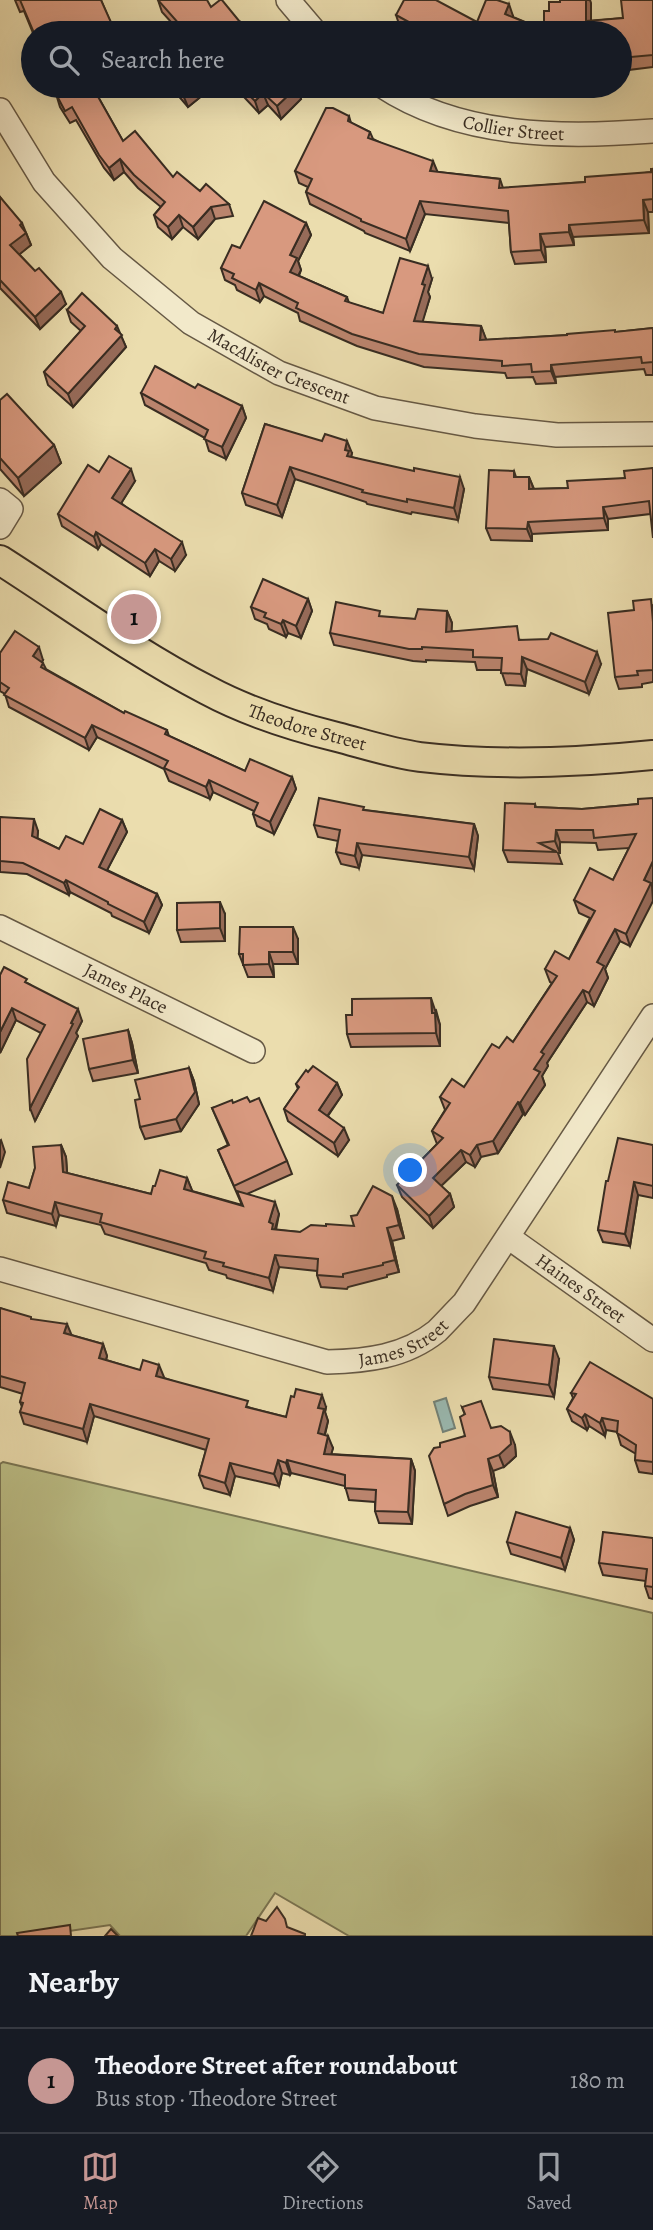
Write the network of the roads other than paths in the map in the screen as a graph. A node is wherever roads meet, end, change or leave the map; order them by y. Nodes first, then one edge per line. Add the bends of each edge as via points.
1 (288, 0) edge
2 (306, 21) edge
3 (406, 98) edge
4 (0, 110) edge
5 (653, 131) edge
6 (653, 434) edge
7 (0, 500) edge
8 (0, 527) edge
9 (0, 560) edge
10 (653, 755) edge
11 (0, 927) edge
12 (653, 1016) edge
13 (253, 1051) dead end
14 (508, 1237) junction
15 (0, 1269) edge
16 (653, 1340) edge

1 - 2 street
3 - 5 street, Collier Street via 476,124 543,135
4 - 6 street, MacAlister Crescent via 44,182 112,258 191,323 279,373 375,408 475,426 557,435
7 - 8 street via 11,509
9 - 10 main road, Theodore Street via 207,691 313,732 418,756 492,763
11 - 13 street, James Place
12 - 14 street, James Street
14 - 15 street, James Street via 464,1303 436,1331 407,1350 365,1361 327,1362
14 - 16 street, Haines Street

